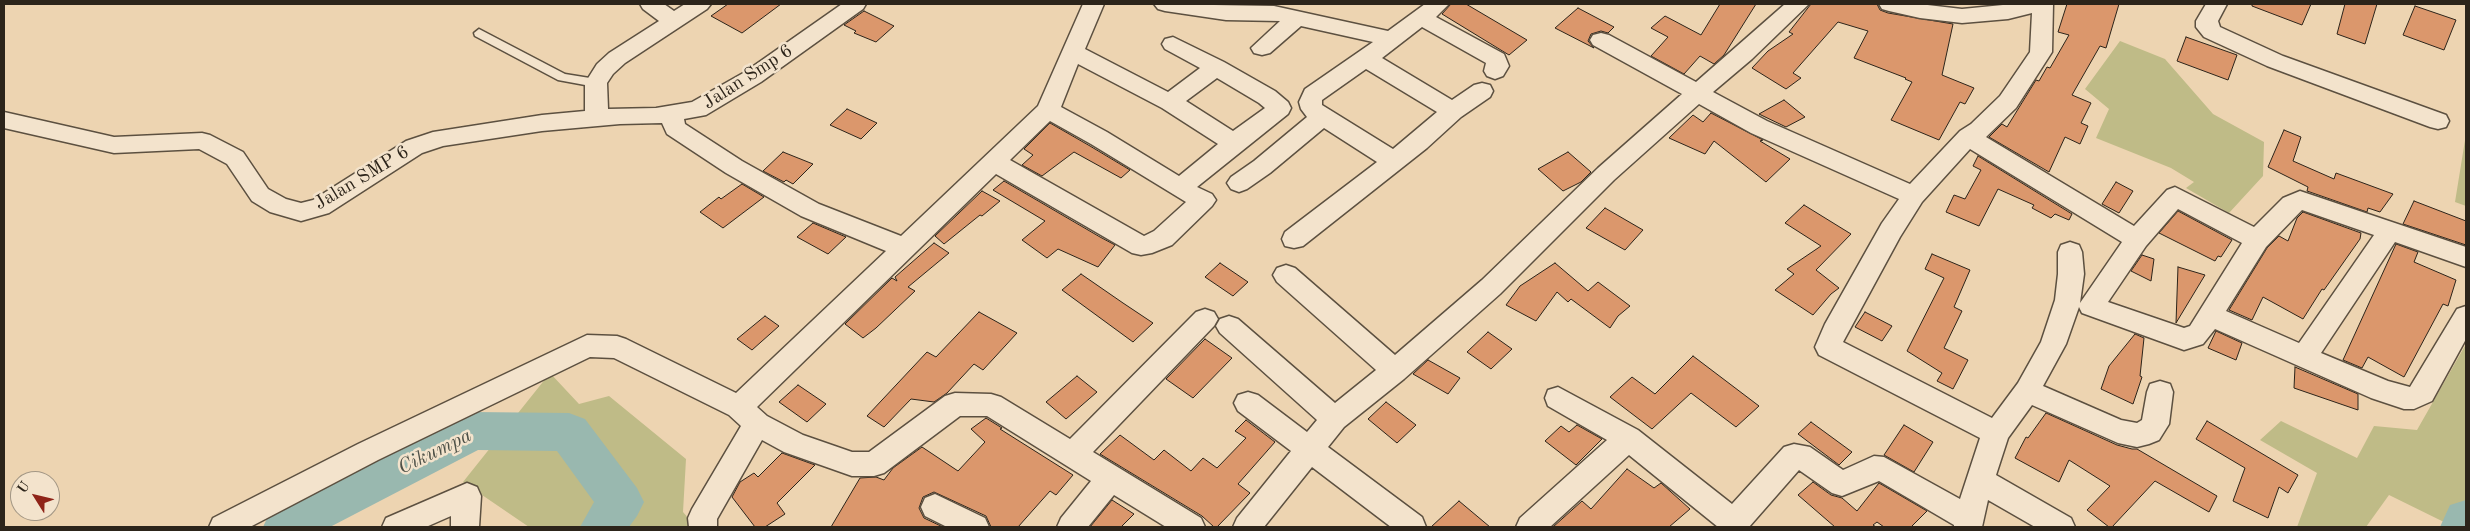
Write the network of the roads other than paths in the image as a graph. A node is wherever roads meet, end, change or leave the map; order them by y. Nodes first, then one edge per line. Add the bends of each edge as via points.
1 (650, 4) edge
2 (700, 4) edge
3 (856, 4) edge
4 (1093, 4) edge
5 (1165, 4) edge
6 (1798, 4) edge
7 (1889, 4) edge
8 (2043, 4) edge
9 (2216, 4) edge
10 (1430, 11) edge
11 (1298, 17) junction
12 (674, 21) junction
13 (479, 33) dead end
14 (1391, 38) junction
15 (1601, 40) dead end
16 (1173, 44) dead end
17 (1262, 48) dead end
18 (1072, 52) junction
19 (1366, 59) junction
20 (1216, 67) junction
21 (1495, 71) dead end
22 (596, 83) junction
23 (1482, 91) dead end
24 (1700, 93) junction
25 (1170, 102) junction
26 (1048, 110) junction
27 (1453, 111) junction
28 (671, 114) junction
29 (1323, 116) junction
30 (597, 118) junction
31 (4, 120) edge
32 (2438, 121) dead end
33 (1968, 137) junction
34 (1234, 143) junction
35 (1394, 161) junction
36 (995, 162) junction
37 (1239, 183) dead end
38 (1180, 188) junction
39 (1914, 196) junction
40 (2390, 231) junction
41 (1294, 239) dead end
42 (2137, 239) junction
43 (2257, 240) junction
44 (905, 248) junction
45 (2070, 252) dead end
46 (2466, 257) edge
47 (1286, 275) dead end
48 (2209, 315) junction
49 (2466, 316) edge
50 (2304, 356) junction
51 (1395, 370) junction
52 (2027, 391) junction
53 (2160, 392) dead end
54 (1558, 398) dead end
55 (1248, 403) dead end
56 (748, 415) junction
57 (1334, 419) junction
58 (1996, 433) junction
59 (1628, 438) junction
60 (1312, 448) junction
61 (1073, 454) junction
62 (1112, 477) junction
63 (1980, 481) junction
64 (935, 507) dead end
65 (1970, 523) edge
66 (1412, 526) dead end
67 (1733, 526) edge
68 (224, 527) edge
69 (396, 527) edge
70 (465, 527) edge
71 (703, 527) edge
72 (975, 527) edge
73 (1071, 527) edge
74 (1191, 527) edge
75 (1247, 527) edge
76 (1530, 527) edge
77 (2061, 527) edge

1 - 12 street
2 - 12 street
3 - 28 street, Jalan Smp 6 via 714,100 698,109
4 - 18 street
5 - 11 street via 1226,13 1266,12
6 - 24 street
7 - 8 street via 1962,16 2008,12
8 - 33 street via 2038,58 2008,102
9 - 32 street via 2207,22 2212,32 2275,61
10 - 14 street
10 - 21 street via 1496,59 1498,66
11 - 14 street
11 - 17 street
12 - 22 street via 610,63
13 - 22 lane via 562,77
14 - 19 street
15 - 24 street
16 - 20 street
18 - 25 street
18 - 26 street
19 - 27 street
19 - 29 street via 1314,95 1310,102 1312,109
20 - 25 street
20 - 34 street via 1280,108
22 - 30 street
23 - 27 street
24 - 39 street via 1759,127
24 - 51 street via 1606,174 1492,287
25 - 34 street
26 - 36 street
26 - 38 street
27 - 35 street
28 - 30 street, Jalan Smp 6
28 - 44 street via 675,128 734,168 810,210
29 - 35 street
29 - 37 street
30 - 31 street, Jalan SMP 6 via 441,138 414,147 320,207 301,212 279,206 260,195 235,158 202,141 114,145
33 - 39 street
33 - 42 street
34 - 38 street
35 - 41 street
36 - 38 street via 1141,246 1162,238 1204,200
36 - 44 street
39 - 58 street via 1828,346
40 - 43 street via 2300,200 2292,204
40 - 46 street
40 - 50 street
42 - 43 street via 2175,196
42 - 48 street via 2091,306 2184,339 2194,337
43 - 48 street
44 - 56 street
45 - 52 street via 2068,300 2053,344
47 - 51 street
48 - 50 street
49 - 50 street via 2422,393 2414,398 2395,396
51 - 57 street
52 - 53 street via 2118,431 2137,435 2149,432 2155,424
52 - 58 street
54 - 59 street
55 - 60 street
56 - 61 street via 794,444 852,464 874,464 954,404 991,405
56 - 68 street via 617,347 587,346 368,452
56 - 71 street via 702,518
57 - 60 street
57 - 61 street via 1217,322
58 - 63 street
59 - 67 street
59 - 76 street
60 - 66 street
60 - 75 street
61 - 62 street
62 - 73 street
62 - 74 street
63 - 65 street
63 - 77 street
64 - 72 street
65 - 67 street via 1884,469 1874,468 1842,484 1800,456 1794,456
69 - 70 street via 467,496

